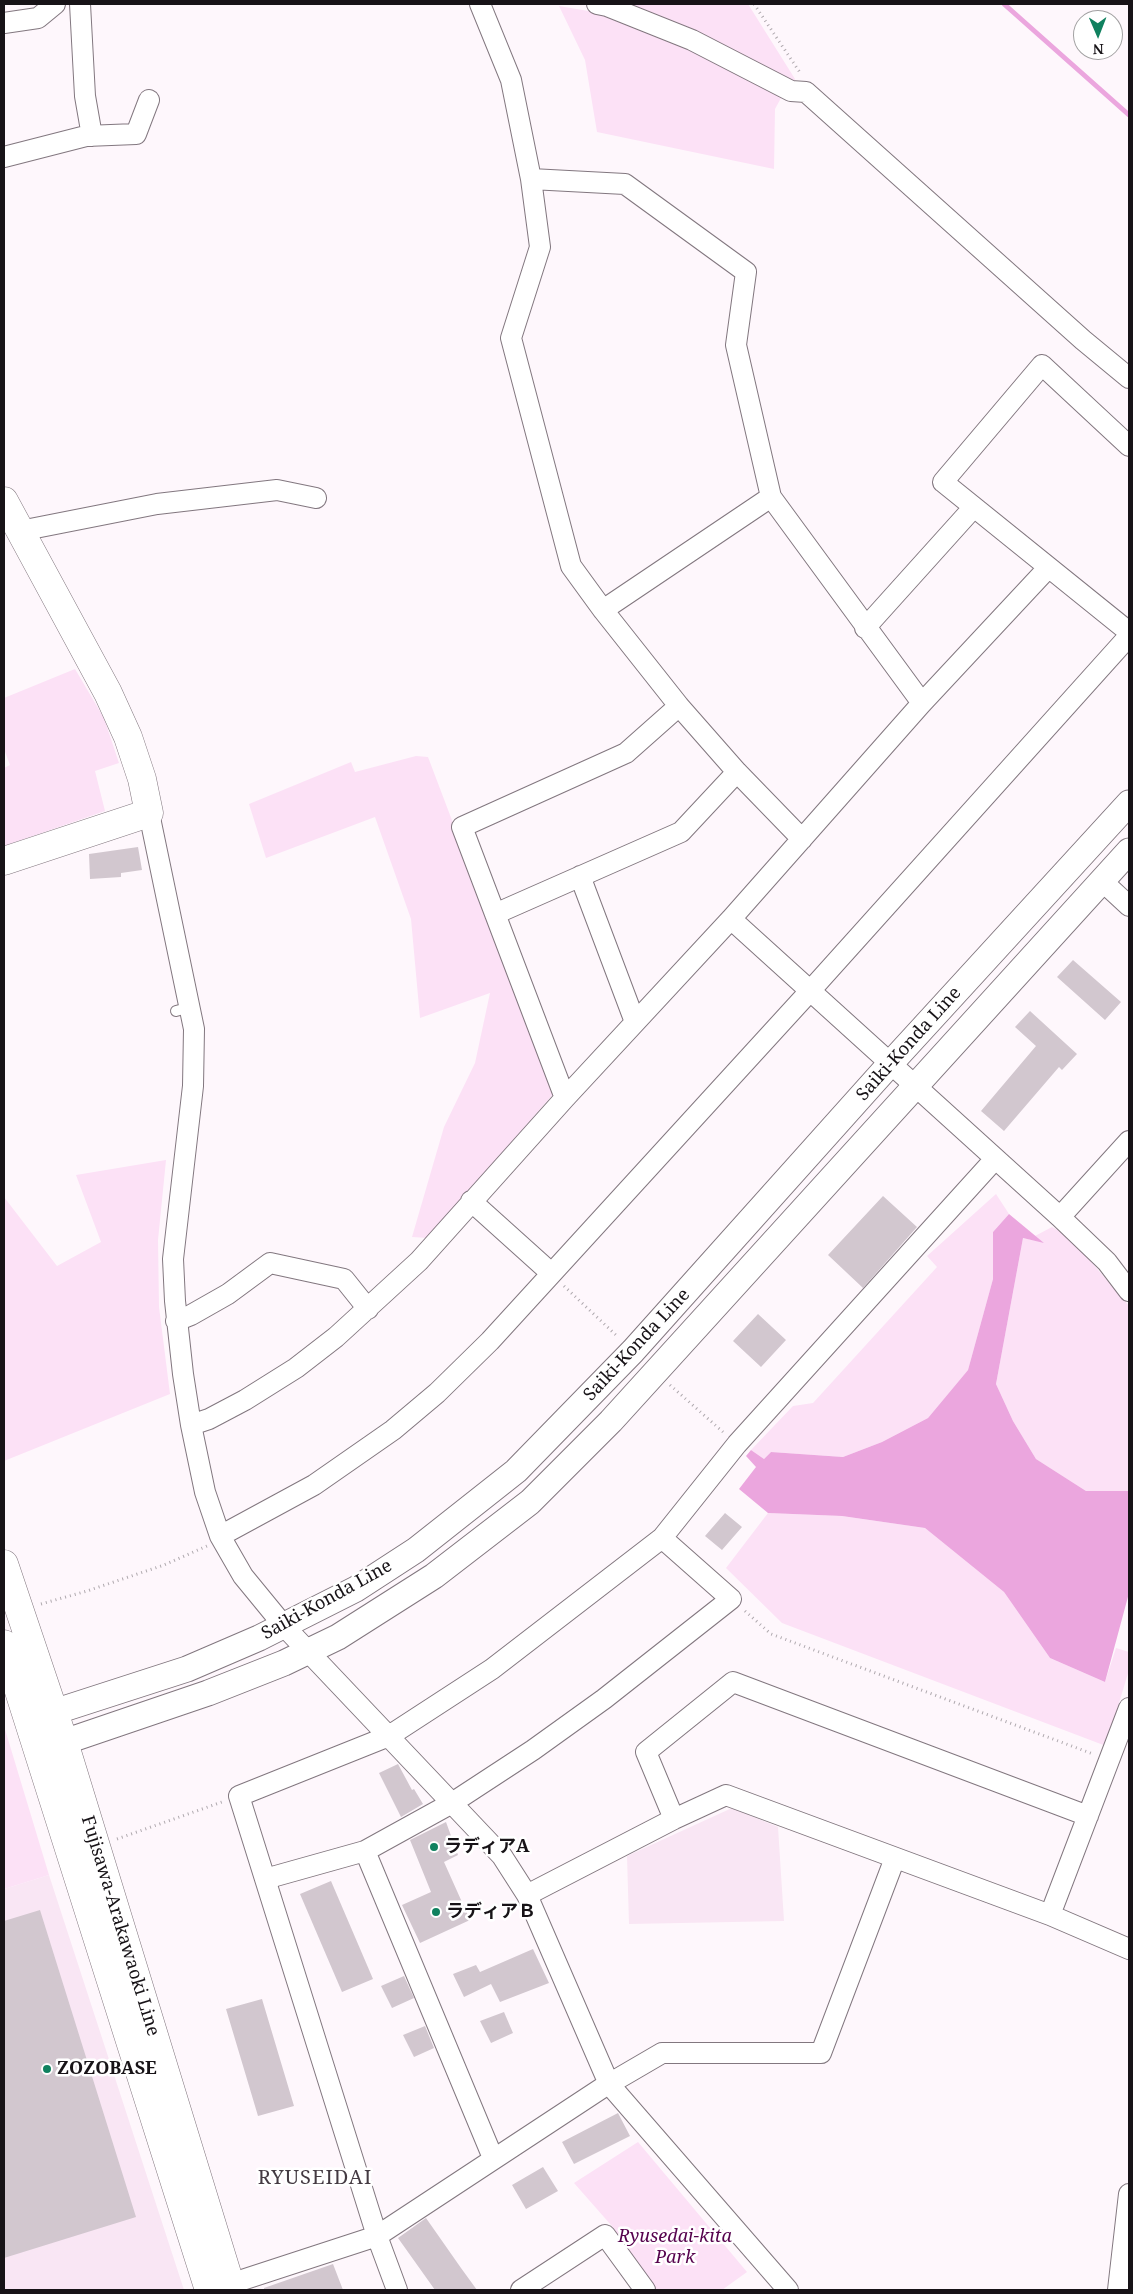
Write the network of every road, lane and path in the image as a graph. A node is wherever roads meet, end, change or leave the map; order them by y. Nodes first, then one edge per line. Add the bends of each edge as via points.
1 (55, 4) edge
2 (80, 4) edge
3 (480, 4) edge
4 (597, 4) edge
5 (754, 4) edge
6 (4, 22) edge
7 (806, 92) junction
8 (149, 100) dead end
9 (92, 136) junction
10 (4, 157) edge
11 (531, 179) junction
12 (1129, 378) edge
13 (1129, 446) edge
14 (771, 497) junction
15 (316, 498) dead end
16 (4, 501) edge
17 (973, 508) junction
18 (20, 531) junction
19 (1048, 568) junction
20 (603, 610) junction
21 (865, 628) junction
22 (1129, 634) edge
23 (922, 703) junction
24 (679, 706) junction
25 (737, 772) junction
26 (1129, 803) edge
27 (149, 813) junction
28 (802, 838) junction
29 (1129, 851) edge
30 (4, 861) edge
31 (580, 876) junction
32 (1102, 881) junction
33 (1129, 906) edge
34 (495, 914) junction
35 (731, 919) junction
36 (810, 991) junction
37 (635, 1022) junction
38 (890, 1064) junction
39 (915, 1087) junction
40 (565, 1098) junction
41 (1129, 1141) edge
42 (995, 1159) junction
43 (471, 1201) junction
44 (1060, 1217) junction
45 (551, 1273) junction
46 (1129, 1291) edge
47 (368, 1310) junction
48 (176, 1321) junction
49 (620, 1339) dead end
50 (667, 1382) dead end
51 (191, 1425) junction
52 (737, 1444) junction
53 (662, 1538) junction
54 (217, 1539) junction
55 (4, 1564) edge
56 (731, 1599) junction
57 (36, 1606) dead end
58 (284, 1626) junction
59 (4, 1644) edge
60 (308, 1652) junction
61 (1129, 1708) edge
62 (54, 1712) junction
63 (34, 1736) junction
64 (388, 1736) junction
65 (64, 1742) junction
66 (1110, 1760) junction
67 (239, 1796) junction
68 (452, 1804) junction
69 (1088, 1816) junction
70 (674, 1819) junction
71 (112, 1840) dead end
72 (366, 1851) junction
73 (895, 1858) junction
74 (265, 1880) junction
75 (527, 1895) junction
76 (1050, 1915) junction
77 (1129, 1949) edge
78 (609, 2084) junction
79 (494, 2158) junction
80 (1129, 2194) edge
81 (377, 2236) junction
82 (224, 2288) edge
83 (396, 2290) edge
84 (521, 2290) edge
85 (645, 2290) edge
86 (788, 2290) edge
87 (1118, 2290) edge

1 - 6 street via 38,18
2 - 9 street via 85,96
3 - 11 street via 511,80
4 - 7 street via 692,40 791,91
5 - 7 path via 802,77
7 - 12 street
8 - 9 street via 136,134
9 - 10 street
11 - 14 street via 625,184 746,272 736,345
11 - 20 street via 540,247 511,338 572,566
13 - 17 street via 1042,365 943,482
14 - 20 street
14 - 21 street
15 - 18 street via 277,490 259,492 157,504
16 - 18 main road
17 - 19 street
17 - 21 street
18 - 27 main road via 128,737
19 - 22 street
19 - 23 street
20 - 24 street
21 - 23 street
22 - 36 street
23 - 28 street
24 - 25 street
24 - 34 street via 626,753 462,827
25 - 28 street
25 - 31 street via 680,832
26 - 38 street, Saiki-Konda Line
27 - 30 main road
27 - 48 street via 184,1009 194,1029 193,1086 174,1259
28 - 35 street
29 - 32 street, Saiki-Konda Line
31 - 34 street
31 - 37 street
32 - 33 street
32 - 39 street, Saiki-Konda Line
34 - 40 street
35 - 36 street
35 - 37 street
36 - 38 street
36 - 45 street
37 - 40 street
38 - 39 street
38 - 58 street, Saiki-Konda Line via 633,1352 516,1471 416,1550 356,1589
39 - 42 street
39 - 60 street, Saiki-Konda Line via 612,1421 530,1502 434,1576 367,1620
40 - 43 street
41 - 44 street
42 - 44 street
42 - 52 street
43 - 45 street
43 - 47 street via 419,1261
44 - 46 street via 1107,1262
45 - 49 path
45 - 54 street via 490,1341 393,1430 314,1485
47 - 48 street via 344,1279 270,1263 228,1294
47 - 51 street via 296,1368 245,1400
48 - 51 street
50 - 52 path
51 - 54 street
52 - 53 street
53 - 56 street
53 - 64 street via 492,1670
54 - 57 path via 156,1567
54 - 58 street
55 - 62 main road, Fujisawa-Arakawaoki Line
56 - 66 path via 771,1634
56 - 68 street via 604,1699
58 - 60 street
58 - 62 street, Saiki-Konda Line via 187,1669
59 - 63 main road, Fujisawa-Arakawaoki Line
60 - 64 street
60 - 65 street, Saiki-Konda Line via 208,1693
61 - 66 street
62 - 63 street
62 - 65 main road, Fujisawa-Arakawaoki Line
63 - 65 street
63 - 82 main road, Fujisawa-Arakawaoki Line
64 - 67 street
64 - 68 street
65 - 82 main road, Fujisawa-Arakawaoki Line
66 - 69 street
67 - 71 path
67 - 74 street
68 - 72 street
68 - 75 street via 502,1856
69 - 70 street via 733,1682 646,1752
69 - 76 street
70 - 73 street via 726,1796
70 - 75 street
72 - 74 street
72 - 79 street
73 - 76 street
73 - 78 street via 821,2053 662,2053
74 - 81 street
75 - 78 street
76 - 77 street
78 - 79 street
78 - 86 street
79 - 81 street
80 - 87 street
81 - 82 street
81 - 83 street
84 - 85 street via 605,2235

